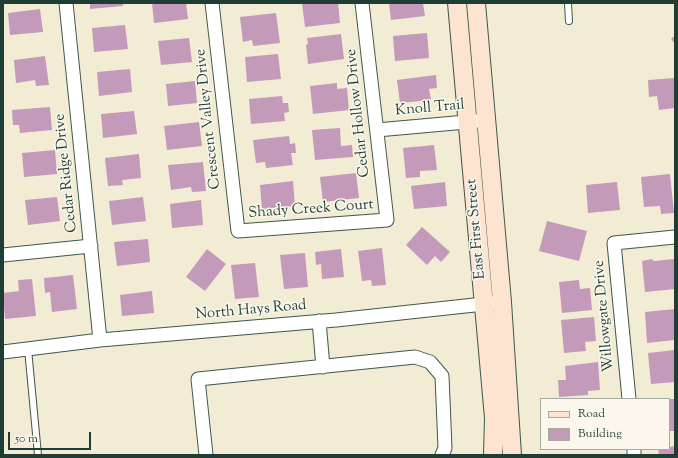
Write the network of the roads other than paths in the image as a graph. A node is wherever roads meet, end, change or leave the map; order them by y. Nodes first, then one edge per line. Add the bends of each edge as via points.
1 (66, 3) edge
2 (212, 3) edge
3 (362, 3) edge
4 (457, 3) edge
5 (476, 3) edge
6 (568, 3) edge
7 (569, 21) dead end
8 (486, 120) junction
9 (468, 122) junction
10 (377, 130) junction
11 (387, 220) joint
12 (238, 231) joint
13 (675, 237) edge
14 (91, 246) junction
15 (3, 255) edge
16 (502, 302) junction
17 (484, 304) junction
18 (319, 321) junction
19 (100, 340) junction
20 (28, 349) junction
21 (3, 352) edge
22 (323, 367) junction
23 (629, 398) edge
24 (38, 455) edge
25 (206, 455) edge
26 (442, 455) edge
27 (493, 455) edge
28 (512, 455) edge

1 - 14 street, Cedar Ridge Drive
2 - 12 street, Crescent Valley Drive
3 - 10 street, Cedar Hollow Drive
4 - 9 main road, East First Street
5 - 8 main road, East First Street
6 - 7 lane
8 - 9 street, Knoll Trail
8 - 16 main road, East First Street
9 - 10 street, Knoll Trail
9 - 17 main road, East First Street
10 - 11 street, Cedar Hollow Drive
11 - 12 street, Shady Creek Court
13 - 23 street, Willowgate Drive via 614,243
14 - 15 street
14 - 19 street, Cedar Ridge Drive
16 - 17 street, North Hays Road
16 - 28 main road, East First Street
17 - 18 street, North Hays Road
17 - 27 main road, East First Street via 494,418
18 - 19 street, North Hays Road
18 - 22 street
19 - 20 street, North Hays Road
20 - 21 street, North Hays Road
20 - 24 lane
22 - 25 street via 198,379
22 - 26 street via 415,357 430,362 442,376 445,448

